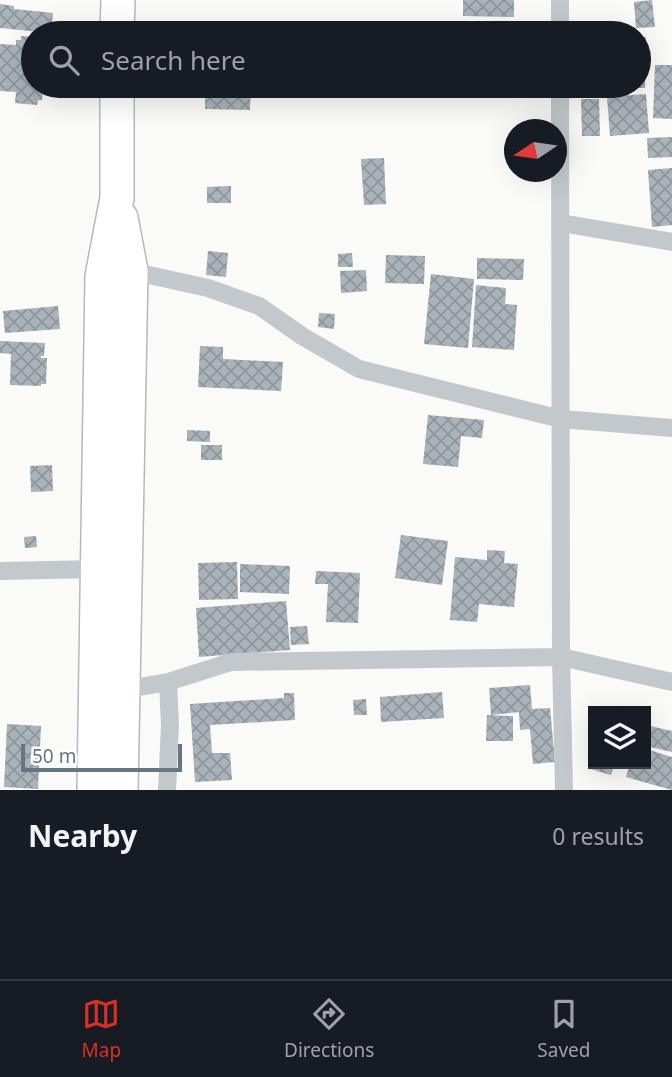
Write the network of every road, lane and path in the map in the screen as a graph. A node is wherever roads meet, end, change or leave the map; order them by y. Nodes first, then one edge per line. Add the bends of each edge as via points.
1 (118, 0) edge
2 (560, 0) edge
3 (117, 21) edge
4 (560, 21) edge
5 (117, 98) edge
6 (560, 98) edge
7 (117, 198) junction
8 (561, 223) junction
9 (672, 242) edge
10 (131, 271) junction
11 (561, 419) junction
12 (672, 428) edge
13 (97, 569) junction
14 (0, 571) edge
15 (561, 657) junction
16 (168, 682) junction
17 (672, 682) edge
18 (122, 690) junction
19 (94, 790) edge
20 (121, 790) edge
21 (167, 790) edge
22 (564, 790) edge

1 - 3 highway
2 - 4 street
5 - 7 highway
6 - 8 street
7 - 10 highway
7 - 13 highway via 102,276
8 - 9 street
8 - 11 street
10 - 11 street via 208,288 259,306 359,369
10 - 18 highway
11 - 12 street
11 - 15 street
13 - 14 street
13 - 19 highway
15 - 16 street via 231,662
15 - 17 street
15 - 22 street
16 - 18 street
16 - 21 street
18 - 20 highway

